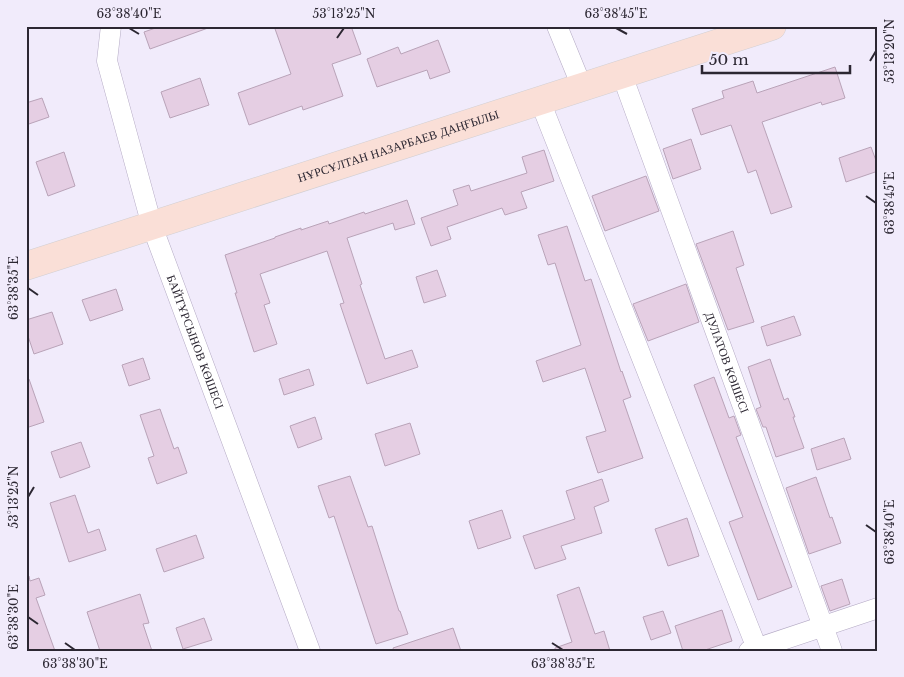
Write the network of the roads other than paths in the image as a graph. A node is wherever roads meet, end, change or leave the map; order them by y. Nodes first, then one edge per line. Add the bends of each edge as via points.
1 (111, 26) edge
2 (557, 26) edge
3 (772, 26) edge
4 (622, 75) junction
5 (582, 87) junction
6 (540, 101) junction
7 (152, 226) junction
8 (26, 266) edge
9 (878, 608) edge
10 (823, 626) junction
11 (754, 650) edge
12 (310, 651) edge
13 (832, 651) edge

1 - 7 street, БАЙТҰРСЫНОВ КӨШЕСІ via 107,61
2 - 5 street
3 - 4 main road, НҰРСҰЛТАН НАЗАРБАЕВ ДАҢҒЫЛЫ
4 - 5 main road, НҰРСҰЛТАН НАЗАРБАЕВ ДАҢҒЫЛЫ
4 - 10 street, ДУЛАТОВ КӨШЕСІ
5 - 6 main road, НҰРСҰЛТАН НАЗАРБАЕВ ДАҢҒЫЛЫ
6 - 7 main road, НҰРСҰЛТАН НАЗАРБАЕВ ДАҢҒЫЛЫ
6 - 11 street
7 - 8 main road, НҰРСҰЛТАН НАЗАРБАЕВ ДАҢҒЫЛЫ
7 - 12 street, БАЙТҰРСЫНОВ КӨШЕСІ
9 - 10 street
10 - 11 street
10 - 13 street, ДУЛАТОВ КӨШЕСІ

